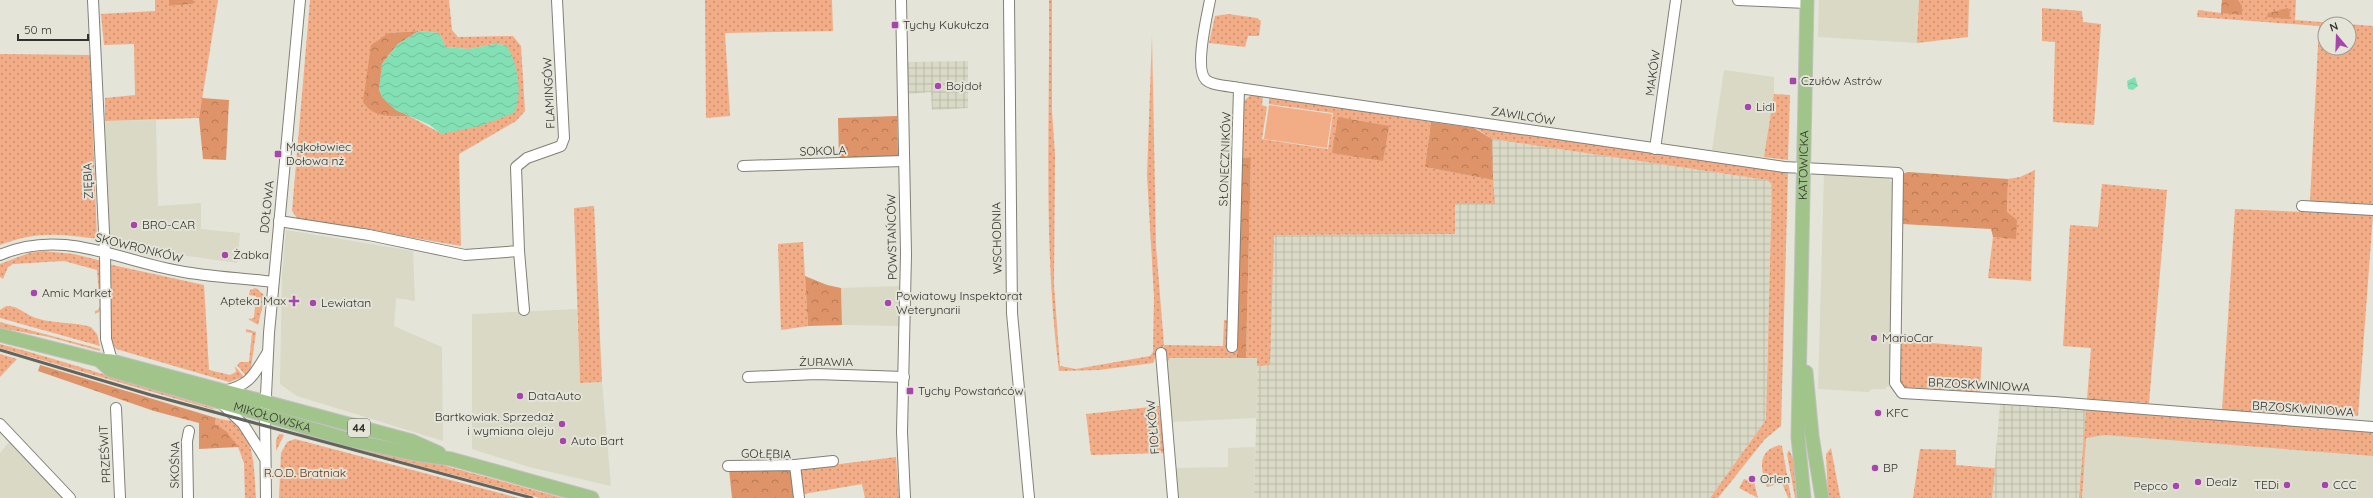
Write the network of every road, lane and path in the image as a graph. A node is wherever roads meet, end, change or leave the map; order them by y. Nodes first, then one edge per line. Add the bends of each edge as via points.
1 (93, 0) edge
2 (300, 0) edge
3 (557, 0) edge
4 (901, 0) edge
5 (1009, 0) edge
6 (1210, 0) edge
7 (1676, 0) edge
8 (1738, 0) edge
9 (1807, 2) edge
10 (1240, 88) junction
11 (1655, 149) junction
12 (904, 161) junction
13 (743, 166) dead end
14 (1802, 168) junction
15 (2302, 206) dead end
16 (2373, 210) edge
17 (279, 221) junction
18 (519, 251) junction
19 (105, 253) junction
20 (0, 255) edge
21 (273, 282) junction
22 (524, 310) dead end
23 (1799, 331) junction
24 (0, 334) edge
25 (1232, 347) dead end
26 (269, 350) junction
27 (1161, 353) dead end
28 (99, 360) junction
29 (112, 361) junction
30 (748, 377) dead end
31 (904, 377) junction
32 (221, 397) junction
33 (265, 403) junction
34 (116, 408) dead end
35 (264, 416) junction
36 (0, 424) edge
37 (2373, 427) edge
38 (189, 431) dead end
39 (265, 459) junction
40 (451, 459) junction
41 (833, 461) dead end
42 (795, 465) junction
43 (728, 466) dead end
44 (70, 498) edge
45 (120, 498) edge
46 (188, 498) edge
47 (266, 498) edge
48 (592, 498) edge
49 (799, 498) edge
50 (905, 498) edge
51 (1030, 498) edge
52 (1173, 498) edge
53 (1804, 498) edge
54 (1822, 498) edge

1 - 19 street, ZIĘBIA
2 - 17 street, DOŁOWA
3 - 18 street, FLAMINGÓW via 564,138 561,146 527,158 516,167
4 - 12 street, POWSTAŃCÓW
5 - 51 street, WSCHODNIA via 1012,313
6 - 10 street via 1201,59 1202,75 1207,80
7 - 11 street, MAKÓW
8 - 9 street
9 - 14 main road, KATOWICKA
10 - 11 street, ZAWILCÓW
10 - 25 street, SŁONECZNIKÓW
11 - 14 street, ZAWILCÓW
12 - 13 street, SOKOLA
12 - 31 street, POWSTAŃCÓW
14 - 23 main road, KATOWICKA
14 - 37 street, BRZOSKWINIOWA via 1898,173 1895,383 1902,393 2085,404
15 - 16 street
17 - 18 street via 465,255
17 - 21 street, DOŁOWA
18 - 22 street, FLAMINGÓW
19 - 20 street, SKOWRONKÓW via 71,244 47,243 28,245
19 - 21 street, SKOWRONKÓW via 180,272
19 - 29 street, ZIĘBIA via 106,339
21 - 26 street, DOŁOWA
23 - 53 main road, KATOWICKA via 1798,437
23 - 54 main road, KATOWICKA
24 - 28 main road, MIKOŁOWSKA / 44
26 - 32 street via 249,381
26 - 33 street, DOŁOWA
27 - 52 street, FIOŁKÓW
28 - 29 main road, MIKOŁOWSKA / 44
28 - 32 main road, MIKOŁOWSKA / 44 via 110,370
29 - 32 main road, MIKOŁOWSKA / 44
30 - 31 street, ŻURAWIA via 816,374
31 - 50 street, POWSTAŃCÓW via 902,432
32 - 33 main road, MIKOŁOWSKA / 44
32 - 35 main road, MIKOŁOWSKA / 44
32 - 39 street via 243,424
33 - 35 street, DOŁOWA
33 - 40 main road, MIKOŁOWSKA / 44 via 412,441
34 - 45 street, PRZEŚWIT
35 - 39 street, DOŁOWA
35 - 40 main road, MIKOŁOWSKA / 44 via 382,447
36 - 44 street
38 - 46 street, SKOŚNA
39 - 47 street, DOŁOWA
40 - 48 main road, MIKOŁOWSKA / 44
41 - 42 street
42 - 43 street, GOŁĘBIA
42 - 49 street, GOŁĘBIA

